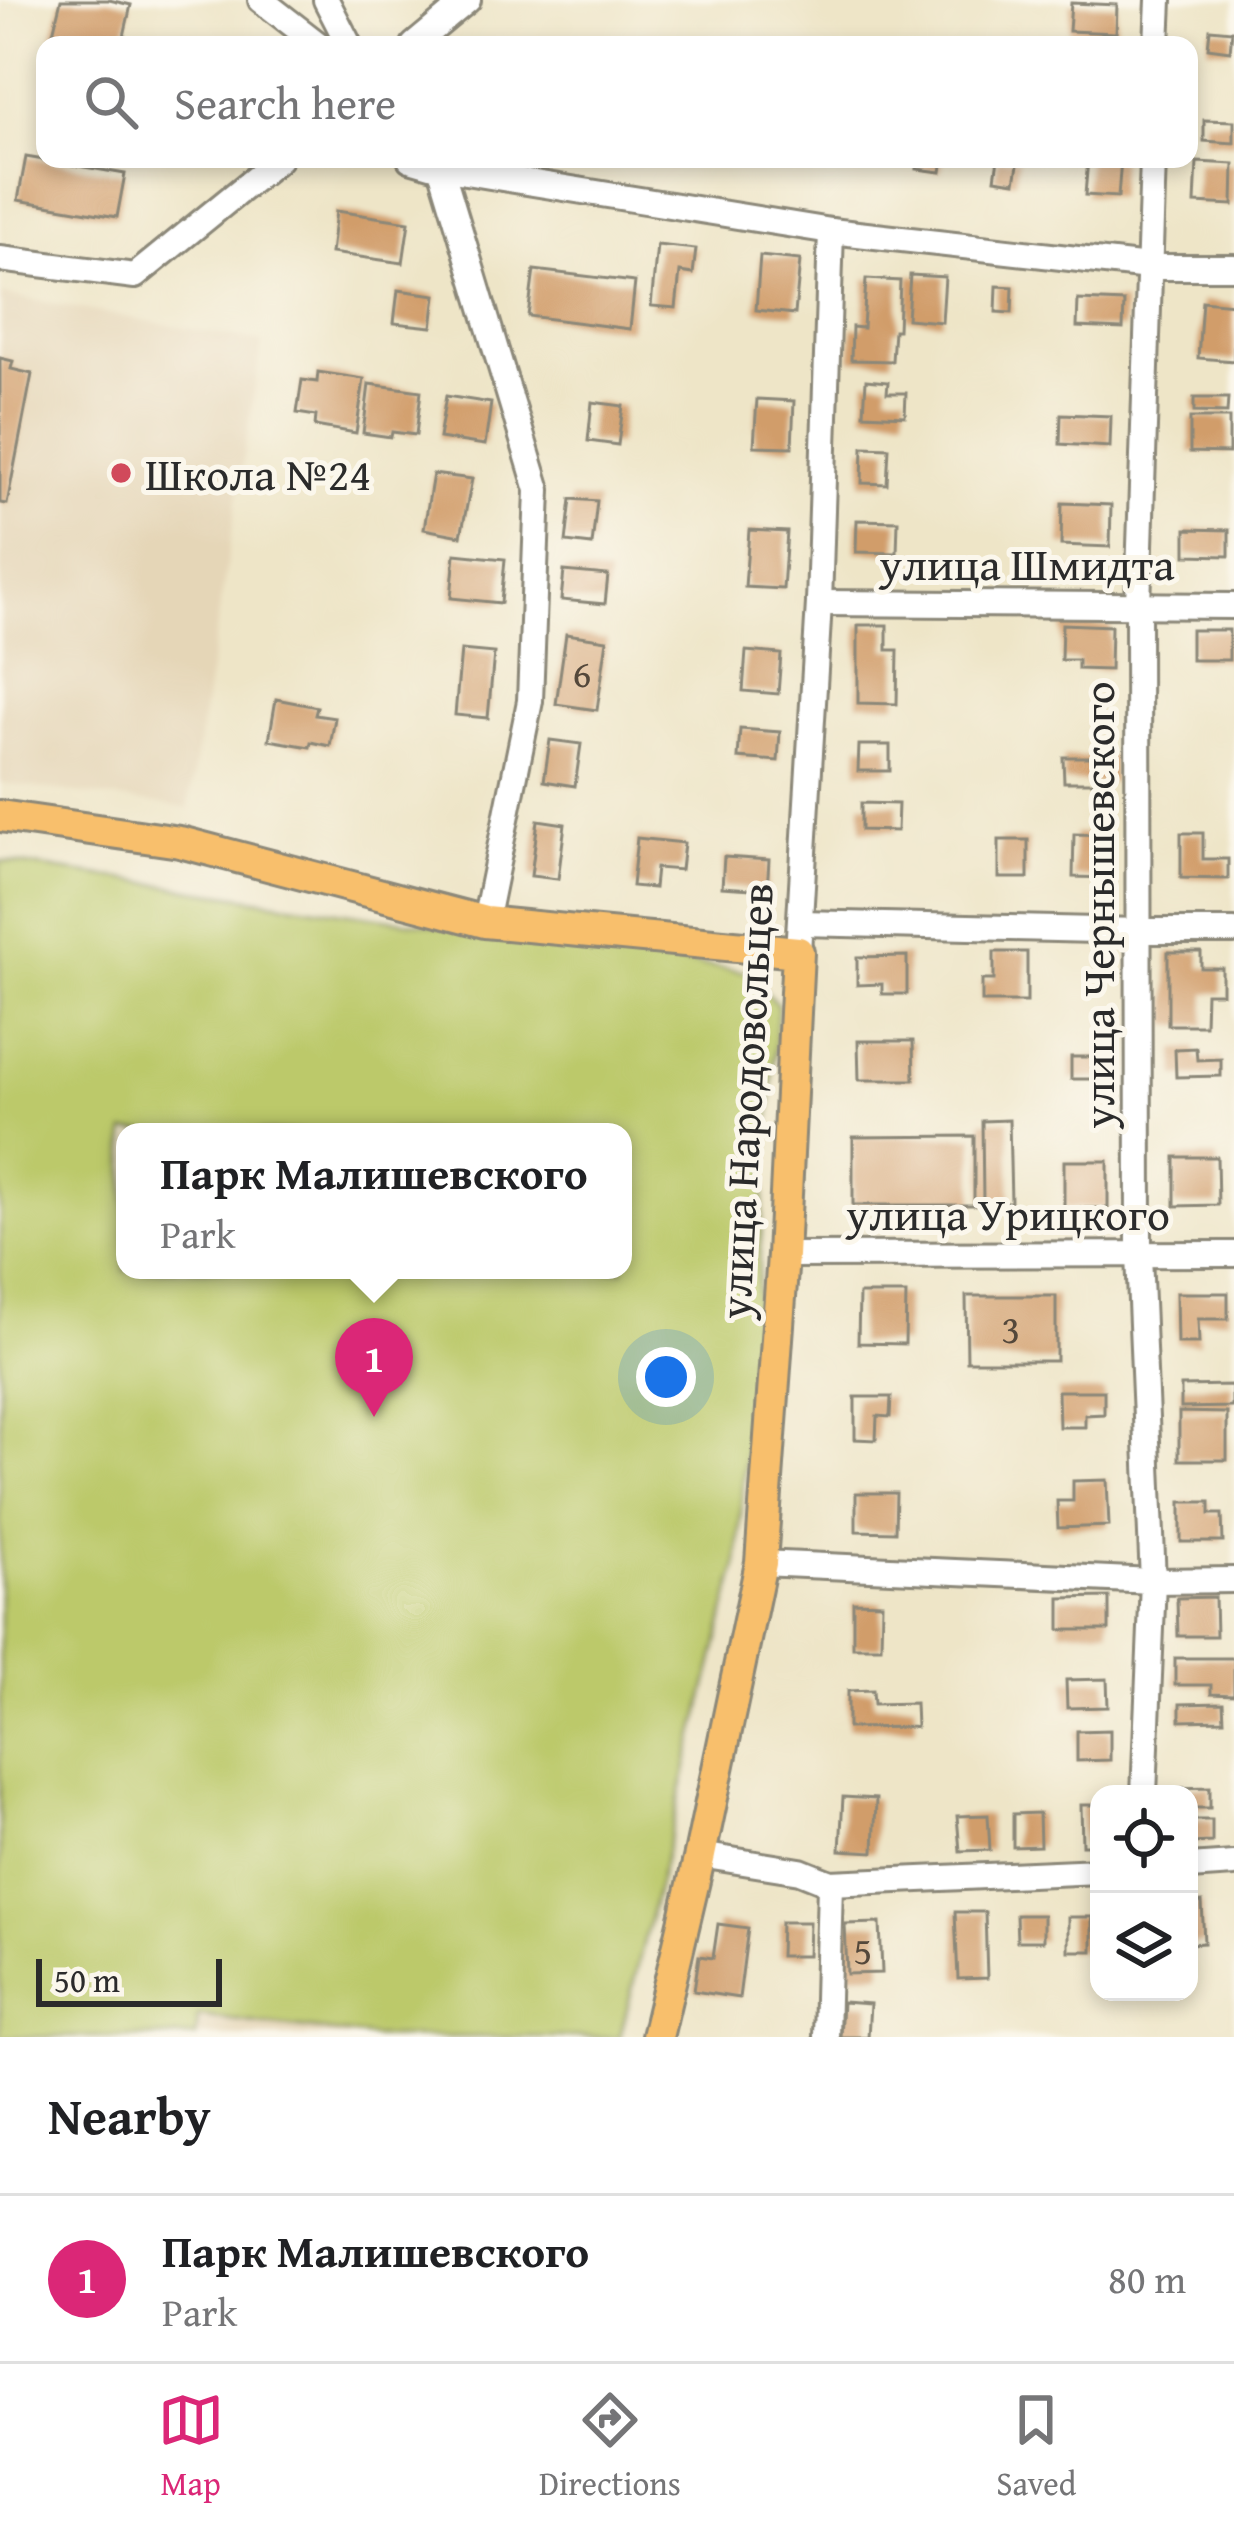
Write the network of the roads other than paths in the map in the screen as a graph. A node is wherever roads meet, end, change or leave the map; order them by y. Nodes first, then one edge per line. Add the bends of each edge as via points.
1 (261, 0) edge
2 (326, 0) edge
3 (468, 0) edge
4 (1159, 0) edge
5 (308, 36) edge
6 (344, 36) edge
7 (425, 36) edge
8 (1157, 36) edge
9 (268, 168) edge
10 (441, 168) joint
11 (1153, 168) edge
12 (831, 232) junction
13 (0, 259) edge
14 (1149, 267) junction
15 (1234, 267) edge
16 (818, 603) junction
17 (1138, 605) junction
18 (1234, 606) edge
19 (0, 816) edge
20 (485, 922) junction
21 (1139, 931) junction
22 (1234, 931) edge
23 (799, 937) junction
24 (1234, 1254) edge
25 (783, 1255) junction
26 (1139, 1255) junction
27 (760, 1563) junction
28 (1234, 1580) edge
29 (1153, 1581) junction
30 (1144, 1785) edge
31 (700, 1855) junction
32 (1234, 1864) edge
33 (1198, 1866) edge
34 (1090, 1871) edge
35 (830, 1883) junction
36 (657, 2037) edge
37 (826, 2037) edge

1 - 5 street
2 - 6 street
3 - 7 street
4 - 8 street
9 - 13 street via 135,276
10 - 12 street
10 - 20 street via 538,490 530,701
11 - 14 street, улица Чернышевского
12 - 14 street
12 - 16 street, улица Народовольцев
14 - 15 street
14 - 17 street, улица Чернышевского
16 - 17 street, улица Шмидта
16 - 23 street, улица Народовольцев
17 - 18 street, улица Шмидта
17 - 21 street, улица Чернышевского
19 - 20 main road via 180,842
20 - 23 main road
21 - 22 street
21 - 23 street
21 - 26 street, улица Чернышевского
23 - 25 main road, улица Народовольцев
24 - 26 street, улица Урицкого
25 - 26 street, улица Урицкого
25 - 27 main road, улица Народовольцев
26 - 29 street, улица Чернышевского
27 - 29 street
27 - 31 main road, улица Народовольцев
28 - 29 street
29 - 30 street, улица Чернышевского
31 - 35 street
31 - 36 main road, улица Народовольцев
32 - 33 street
34 - 35 street
35 - 37 street

